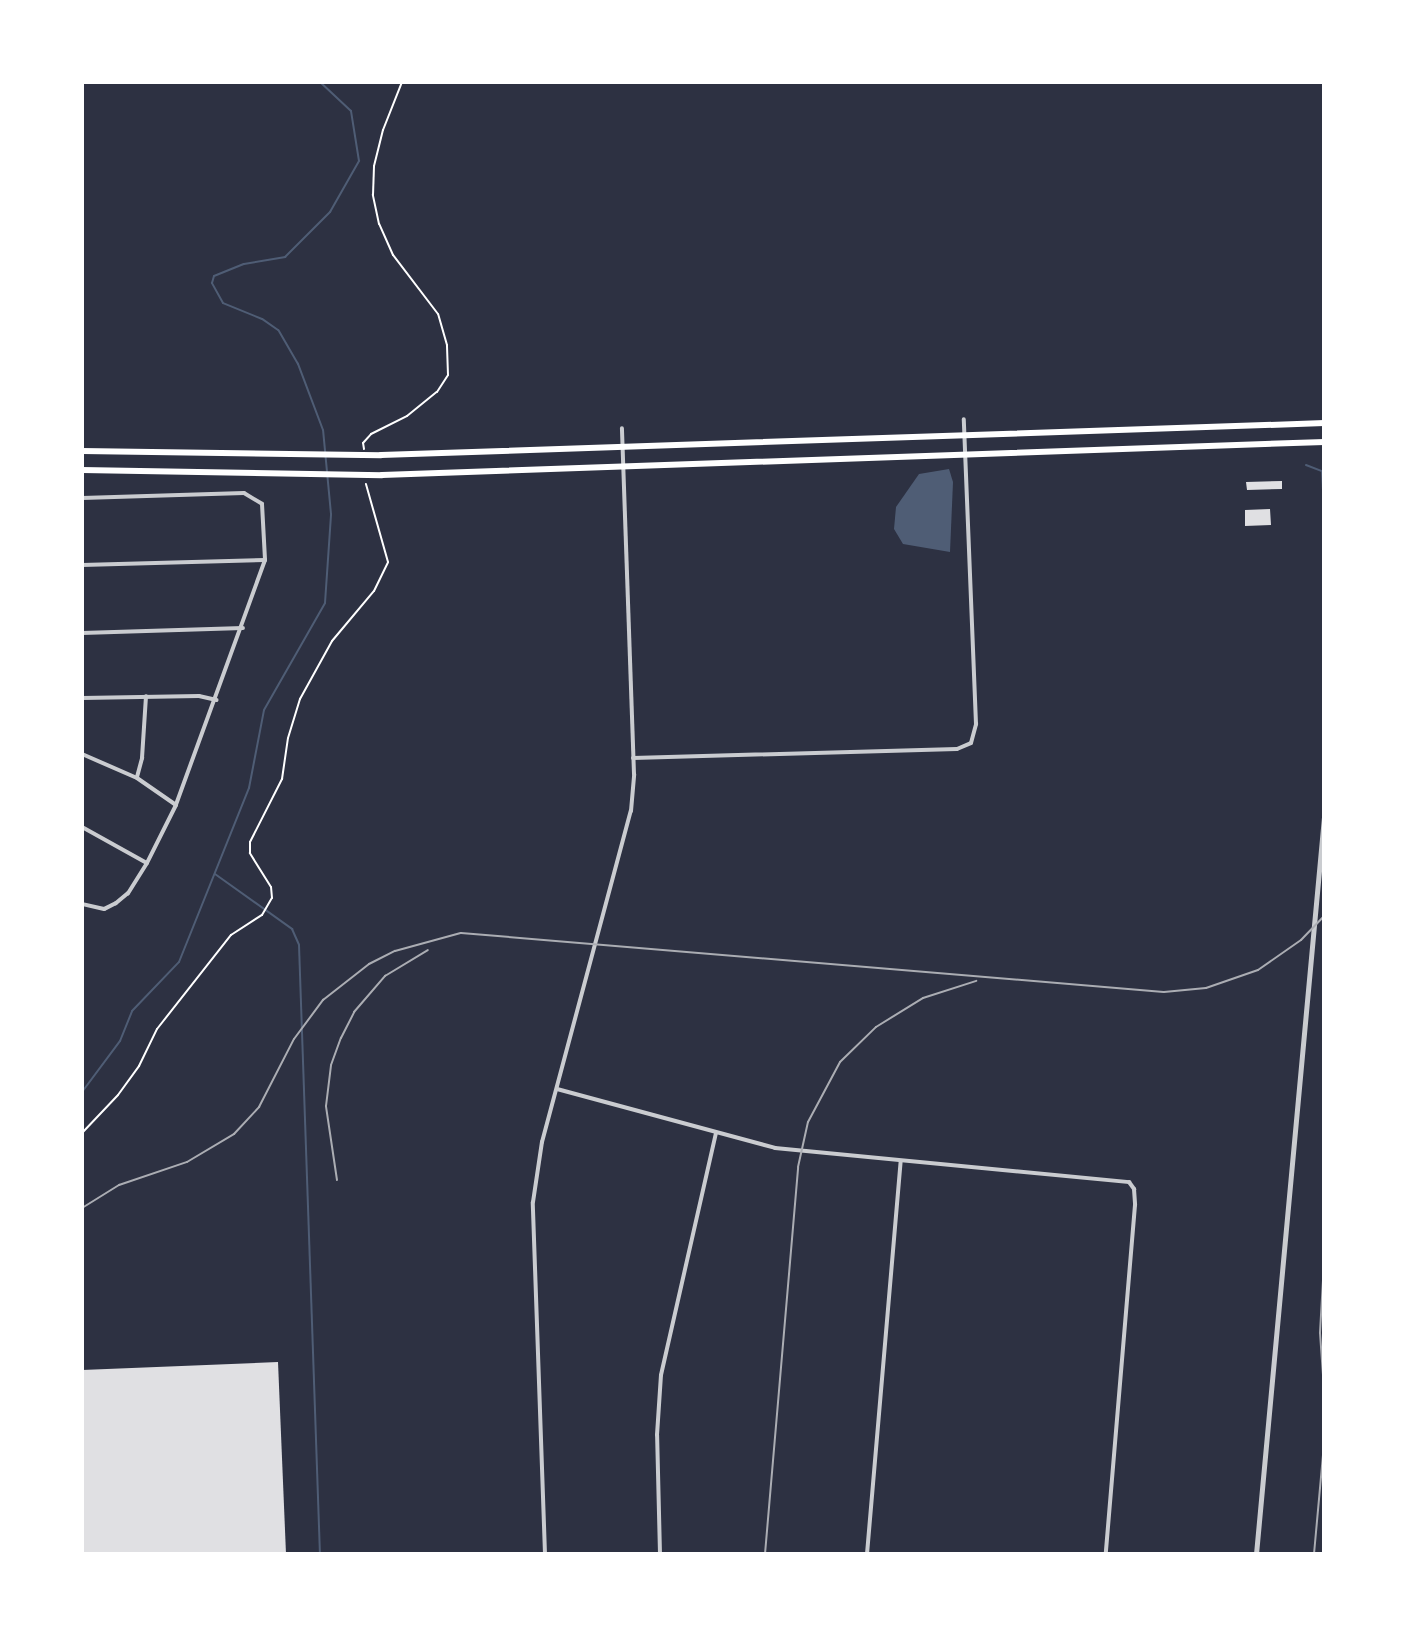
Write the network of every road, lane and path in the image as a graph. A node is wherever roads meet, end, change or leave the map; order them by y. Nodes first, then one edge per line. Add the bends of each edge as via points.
1 (402, 82) edge
2 (448, 375) dead end
3 (964, 419) dead end
4 (1324, 423) edge
5 (622, 428) dead end
6 (964, 434) junction
7 (1324, 442) edge
8 (623, 446) junction
9 (82, 451) edge
10 (965, 453) junction
11 (623, 465) junction
12 (82, 470) edge
13 (82, 498) edge
14 (265, 560) junction
15 (388, 562) dead end
16 (82, 565) edge
17 (243, 628) junction
18 (82, 633) edge
19 (146, 696) junction
20 (82, 698) edge
21 (217, 700) junction
22 (82, 754) edge
23 (633, 758) junction
24 (137, 778) junction
25 (176, 805) junction
26 (1324, 817) edge
27 (82, 827) edge
28 (147, 863) junction
29 (82, 904) edge
30 (557, 1089) junction
31 (82, 1133) edge
32 (716, 1133) junction
33 (901, 1161) junction
34 (545, 1554) edge
35 (660, 1554) edge
36 (867, 1554) edge
37 (1106, 1554) edge
38 (1256, 1554) edge

1 - 2 path via 383,130 373,195 393,255 438,314
3 - 6 street
4 - 6 main road
5 - 8 street
6 - 8 main road
6 - 10 street
7 - 10 main road
8 - 9 main road via 381,455
8 - 11 street
10 - 11 main road
10 - 23 street via 976,724 971,743 957,749
11 - 12 main road via 382,475
11 - 23 street
13 - 14 street via 244,493 262,504
14 - 16 street
14 - 17 street
15 - 31 path via 374,591 332,641 300,699 282,779 250,842 250,853 271,887 269,905 231,935 157,1029 118,1095
17 - 18 street
17 - 21 street
19 - 20 street
19 - 21 street
19 - 24 street
21 - 25 street
22 - 24 street
23 - 30 street via 629,824
24 - 25 street
25 - 28 street
26 - 38 street
27 - 28 street
28 - 29 street via 116,903 104,909
30 - 32 street
30 - 34 street via 533,1202
32 - 33 street via 801,1152
32 - 35 street via 659,1387
33 - 36 street
33 - 37 street via 1132,1185 1135,1205

